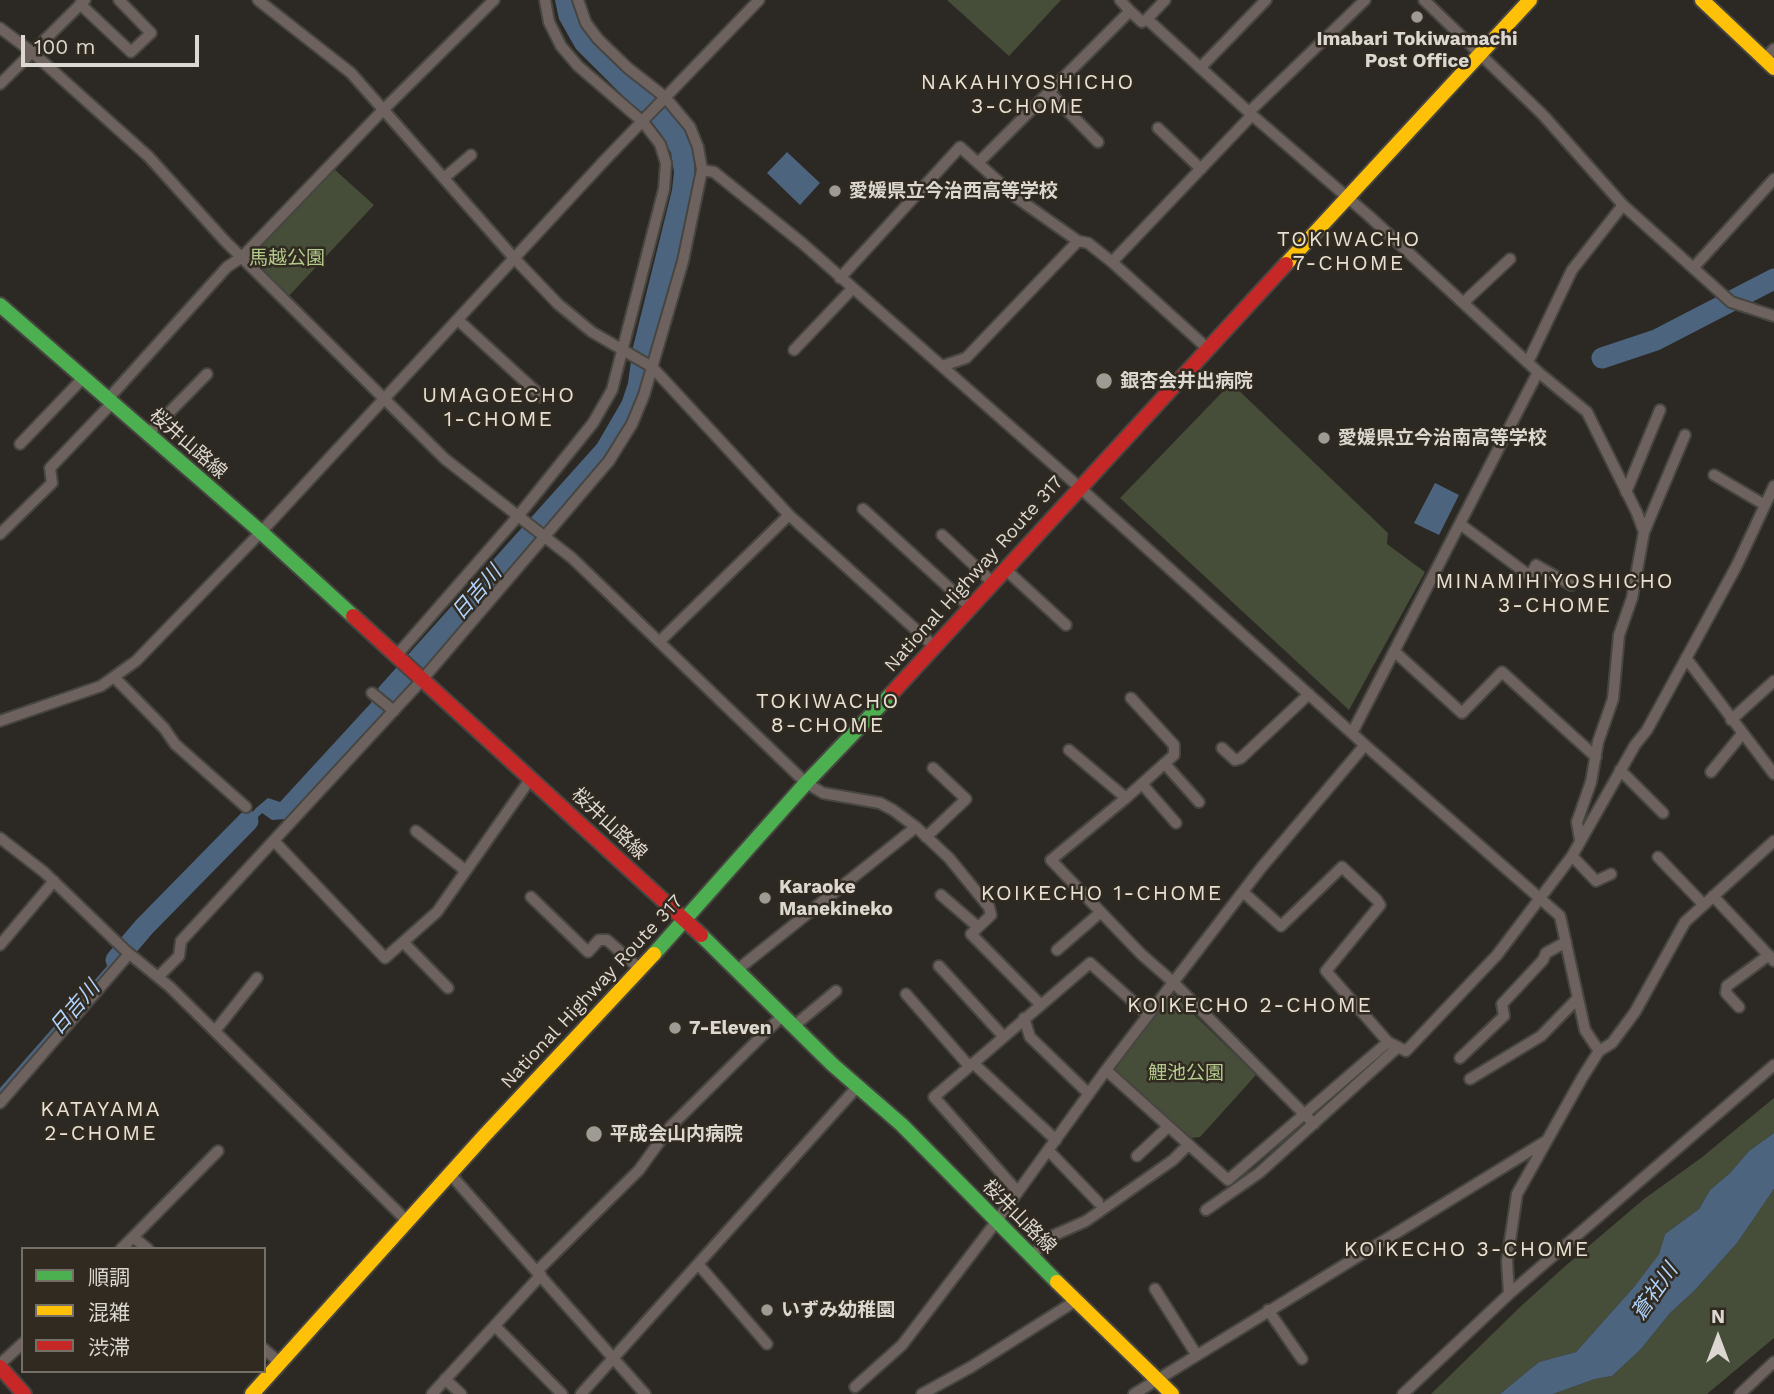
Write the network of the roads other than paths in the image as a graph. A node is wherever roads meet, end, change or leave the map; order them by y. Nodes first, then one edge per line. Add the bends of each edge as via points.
1 (119, 0) edge
2 (258, 0) edge
3 (494, 0) edge
4 (545, 0) edge
5 (759, 0) edge
6 (1120, 0) edge
7 (1165, 0) edge
8 (1266, 0) edge
9 (1365, 0) edge
10 (1424, 0) edge
11 (1530, 0) edge
12 (1702, 0) edge
13 (579, 1) edge
14 (83, 2) edge
15 (1130, 11) junction
16 (1147, 19) junction
17 (0, 28) edge
18 (32, 52) junction
19 (1480, 54) junction
20 (1771, 58) edge
21 (1200, 68) junction
22 (0, 84) edge
23 (1049, 92) junction
24 (664, 98) junction
25 (384, 109) junction
26 (1250, 113) junction
27 (643, 121) junction
28 (1158, 128) dead end
29 (1098, 142) dead end
30 (471, 155) dead end
31 (979, 162) junction
32 (1201, 169) junction
33 (702, 170) junction
34 (444, 178) junction
35 (1774, 179) edge
36 (1346, 198) junction
37 (1623, 205) junction
38 (1078, 242) junction
39 (242, 257) junction
40 (514, 258) junction
41 (1510, 259) dead end
42 (1112, 262) junction
43 (1694, 267) junction
44 (840, 278) junction
45 (852, 289) junction
46 (1464, 302) junction
47 (0, 305) edge
48 (1774, 316) edge
49 (458, 320) junction
50 (1207, 348) junction
51 (794, 350) dead end
52 (622, 351) junction
53 (1528, 362) junction
54 (942, 366) junction
55 (651, 367) junction
56 (1538, 372) junction
57 (207, 373) dead end
58 (83, 378) junction
59 (542, 397) dead end
60 (384, 400) junction
61 (110, 401) junction
62 (1660, 410) dead end
63 (148, 435) junction
64 (1685, 435) dead end
65 (20, 444) dead end
66 (1714, 475) dead end
67 (1774, 486) edge
68 (1079, 487) junction
69 (1626, 492) junction
70 (1765, 505) junction
71 (863, 509) dead end
72 (519, 516) junction
73 (789, 516) junction
74 (1460, 524) junction
75 (261, 532) junction
76 (1643, 532) junction
77 (0, 534) edge
78 (544, 535) junction
79 (943, 535) dead end
80 (1005, 569) junction
81 (993, 583) junction
82 (1571, 585) dead end
83 (970, 607) junction
84 (1066, 625) dead end
85 (660, 641) junction
86 (935, 647) junction
87 (1394, 650) junction
88 (396, 656) junction
89 (1686, 658) junction
90 (114, 677) junction
91 (422, 680) junction
92 (1774, 681) edge
93 (372, 692) dead end
94 (1309, 695) junction
95 (1131, 698) dead end
96 (394, 710) junction
97 (1731, 720) junction
98 (0, 721) edge
99 (1352, 733) junction
100 (1742, 734) junction
101 (1364, 745) junction
102 (1222, 748) dead end
103 (1069, 750) dead end
104 (1596, 757) junction
105 (1165, 764) junction
106 (933, 768) dead end
107 (1620, 770) junction
108 (1711, 772) dead end
109 (1774, 774) edge
110 (531, 778) junction
111 (806, 783) junction
112 (1142, 784) junction
113 (1126, 798) junction
114 (1199, 802) dead end
115 (246, 807) dead end
116 (1663, 813) dead end
117 (1176, 823) dead end
118 (916, 827) junction
119 (416, 831) dead end
120 (926, 837) junction
121 (0, 838) edge
122 (1580, 840) junction
123 (274, 841) junction
124 (1774, 841) edge
125 (1572, 856) junction
126 (1658, 857) dead end
127 (466, 871) junction
128 (1611, 874) dead end
129 (54, 881) junction
130 (1243, 892) junction
131 (941, 895) dead end
132 (1713, 896) junction
133 (531, 897) dead end
134 (1540, 898) junction
135 (1704, 905) junction
136 (1101, 912) junction
137 (685, 920) junction
138 (978, 927) junction
139 (403, 942) junction
140 (1566, 942) junction
141 (0, 945) edge
142 (125, 950) junction
143 (1057, 950) dead end
144 (1771, 958) edge
145 (939, 966) dead end
146 (640, 969) junction
147 (737, 970) junction
148 (158, 977) junction
149 (257, 978) dead end
150 (1173, 982) junction
151 (448, 988) dead end
152 (836, 991) dead end
153 (906, 994) dead end
154 (1578, 998) junction
155 (1040, 1004) junction
156 (1738, 1007) dead end
157 (1148, 1015) junction
158 (1024, 1018) junction
159 (788, 1020) junction
160 (215, 1031) junction
161 (1003, 1036) junction
162 (1393, 1045) junction
163 (1599, 1051) junction
164 (1460, 1058) dead end
165 (971, 1064) junction
166 (1774, 1065) edge
167 (1106, 1070) junction
168 (1470, 1079) dead end
169 (858, 1086) junction
170 (1088, 1094) junction
171 (0, 1103) edge
172 (1305, 1115) junction
173 (1314, 1124) junction
174 (1168, 1127) junction
175 (1056, 1140) junction
176 (1547, 1140) junction
177 (1188, 1145) junction
178 (1048, 1150) junction
179 (218, 1152) dead end
180 (1138, 1156) dead end
181 (450, 1175) junction
182 (1018, 1192) junction
183 (1098, 1202) dead end
184 (1206, 1210) dead end
185 (407, 1221) junction
186 (996, 1222) junction
187 (133, 1237) junction
188 (123, 1247) edge
189 (146, 1247) edge
190 (1031, 1256) junction
191 (698, 1264) junction
192 (539, 1273) junction
193 (1156, 1289) dead end
194 (1509, 1294) junction
195 (1077, 1300) junction
196 (1268, 1310) junction
197 (495, 1326) junction
198 (767, 1344) dead end
199 (21, 1345) edge
200 (266, 1351) edge
201 (1196, 1354) junction
202 (612, 1359) junction
203 (1302, 1359) dead end
204 (279, 1362) junction
205 (1774, 1362) edge
206 (0, 1366) edge
207 (1156, 1378) junction
208 (445, 1379) junction
209 (855, 1387) dead end
210 (24, 1394) edge
211 (252, 1394) edge
212 (432, 1394) edge
213 (461, 1394) edge
214 (562, 1394) edge
215 (581, 1394) edge
216 (645, 1394) edge
217 (922, 1394) edge
218 (1134, 1394) edge
219 (1172, 1394) edge
220 (1403, 1394) edge
221 (1740, 1394) edge

1 - 14 street via 151,33 131,52
2 - 25 street via 351,73
3 - 25 street
4 - 27 street via 561,46
5 - 24 street
6 - 15 street
7 - 16 street
8 - 21 street
9 - 26 street
10 - 19 street
11 - 19 main road, National Highway Route 317
12 - 20 main road
13 - 24 street via 586,23 598,39
14 - 18 street
15 - 16 street via 1142,22
15 - 23 street
16 - 21 street
17 - 18 street
18 - 22 street
18 - 39 street via 149,157
19 - 36 main road, National Highway Route 317
19 - 37 street via 1543,115
21 - 26 street
23 - 29 street
23 - 31 street
24 - 27 street
24 - 33 street via 690,127
25 - 34 street
25 - 39 street
26 - 32 street
26 - 36 street
27 - 40 street
27 - 52 street via 660,144 666,163 664,189
28 - 32 street
30 - 34 street
31 - 38 street via 1017,198
31 - 44 street via 960,147
32 - 42 street
33 - 44 street via 714,172
33 - 55 street via 683,261
34 - 40 street
35 - 43 street
36 - 46 street
36 - 50 main road, National Highway Route 317
37 - 43 street
37 - 53 street via 1572,270
38 - 42 street via 1088,243
38 - 54 street via 967,358
39 - 60 street
39 - 61 street via 209,286
40 - 49 street
40 - 52 street via 558,304
41 - 46 street
42 - 50 street
43 - 48 street via 1731,302
44 - 45 street
45 - 51 street
45 - 54 street
46 - 53 street
47 - 58 main road, 桜井山路線
49 - 59 street
49 - 60 street
50 - 68 main road, National Highway Route 317
52 - 55 street
52 - 72 street via 612,390 593,424
53 - 56 street
54 - 68 street
55 - 73 street
55 - 78 street via 645,395 609,461
56 - 69 street via 1587,412
56 - 74 street
57 - 63 street
58 - 61 main road, 桜井山路線
58 - 65 street
60 - 72 street via 445,458
60 - 75 street
61 - 63 main road, 桜井山路線
61 - 77 street via 50,468 52,483
62 - 69 street
63 - 75 main road, 桜井山路線
64 - 76 street
66 - 70 street
67 - 70 street
68 - 80 main road, National Highway Route 317
68 - 94 street
69 - 76 street
70 - 89 street
71 - 83 street
72 - 78 street
72 - 88 street
73 - 85 street
73 - 86 street
74 - 82 street via 1530,576 1536,565
74 - 87 street
75 - 88 main road, 桜井山路線
75 - 90 street via 165,633
76 - 104 street via 1632,598 1619,635 1613,699
78 - 85 street
78 - 91 street
79 - 81 street
80 - 81 main road, National Highway Route 317
80 - 84 street
81 - 83 main road, National Highway Route 317
83 - 86 main road, National Highway Route 317
85 - 111 street
86 - 111 main road, National Highway Route 317
87 - 99 street
87 - 104 street via 1462,713 1502,672
88 - 91 main road, 桜井山路線
89 - 97 street
89 - 107 street
90 - 98 street via 101,686
90 - 115 street via 175,744
91 - 96 street
91 - 110 main road, 桜井山路線
92 - 97 street
93 - 96 street
94 - 99 street
94 - 102 street via 1241,758 1235,760
95 - 105 street via 1174,745 1174,755
96 - 123 street
97 - 100 street
99 - 101 street
100 - 108 street
100 - 109 street
101 - 130 street
101 - 134 street
103 - 113 street
104 - 122 street via 1577,822
105 - 112 street
105 - 114 street
106 - 120 street via 966,799
107 - 116 street
107 - 122 street
110 - 127 street
110 - 137 main road, 桜井山路線
111 - 118 street via 823,793 880,803
111 - 137 main road, National Highway Route 317
112 - 113 street
112 - 117 street
113 - 136 street via 1051,860
118 - 120 street
118 - 147 street
119 - 127 street
120 - 138 street via 989,907 991,915
121 - 129 street
122 - 125 street
123 - 139 street via 384,958
123 - 148 street via 181,940 179,956
124 - 132 street
125 - 128 street via 1596,881
125 - 134 street
126 - 135 street
127 - 139 street via 437,912
129 - 141 street
129 - 142 street
130 - 150 street
130 - 162 street via 1281,926 1342,867 1377,900 1380,905 1326,971
131 - 138 street
132 - 135 street
132 - 144 street
133 - 146 street via 588,952 599,940 607,940
134 - 140 street via 1560,916
134 - 162 street via 1497,955 1406,1051
135 - 163 street via 1685,922 1612,1044
136 - 143 street
136 - 150 street
137 - 146 main road, National Highway Route 317
137 - 147 main road, 桜井山路線
138 - 155 street via 971,934
139 - 151 street
140 - 154 street
140 - 164 street via 1546,953 1502,1004 1504,1016
142 - 148 street
142 - 171 street
144 - 156 street via 1727,986 1726,993
145 - 161 street
146 - 181 main road, National Highway Route 317
147 - 159 main road, 桜井山路線
148 - 160 street
149 - 160 street
150 - 157 street
150 - 172 street
152 - 159 street
153 - 165 street
154 - 163 street via 1585,1030
154 - 168 street via 1541,1035
155 - 157 street via 1090,963
155 - 158 street
157 - 167 street
158 - 161 street
158 - 170 street via 1030,1037
159 - 169 main road, 桜井山路線
159 - 192 street via 671,1126 639,1170
160 - 185 street
161 - 165 street
162 - 172 street
162 - 173 street
163 - 176 street
165 - 175 street
165 - 182 street via 934,1097
166 - 194 street
167 - 170 street
167 - 174 street
169 - 186 main road, 桜井山路線
169 - 191 street
170 - 175 street
172 - 173 street
172 - 177 street via 1228,1181
173 - 184 street via 1259,1173
174 - 177 street
174 - 180 street
175 - 178 street
176 - 194 street via 1517,1194 1507,1261
176 - 196 street
177 - 190 street via 1086,1222 1052,1236
178 - 182 street
178 - 183 street
179 - 187 street
181 - 185 main road, National Highway Route 317
181 - 192 street
182 - 186 street
185 - 204 main road, National Highway Route 317
186 - 190 main road, 桜井山路線
186 - 209 street via 902,1345
187 - 188 street
187 - 189 street
190 - 195 main road, 桜井山路線
191 - 198 street
191 - 202 street
192 - 197 street
192 - 202 street
193 - 201 street
194 - 220 street
195 - 207 main road, 桜井山路線
195 - 217 street
196 - 201 street
196 - 203 street
197 - 208 street
197 - 214 street
199 - 206 street
200 - 204 street
201 - 207 street
202 - 215 street
202 - 216 street
204 - 211 main road, National Highway Route 317
205 - 221 street
206 - 210 main road
207 - 218 street
207 - 219 main road, 桜井山路線
208 - 212 street
208 - 213 street

